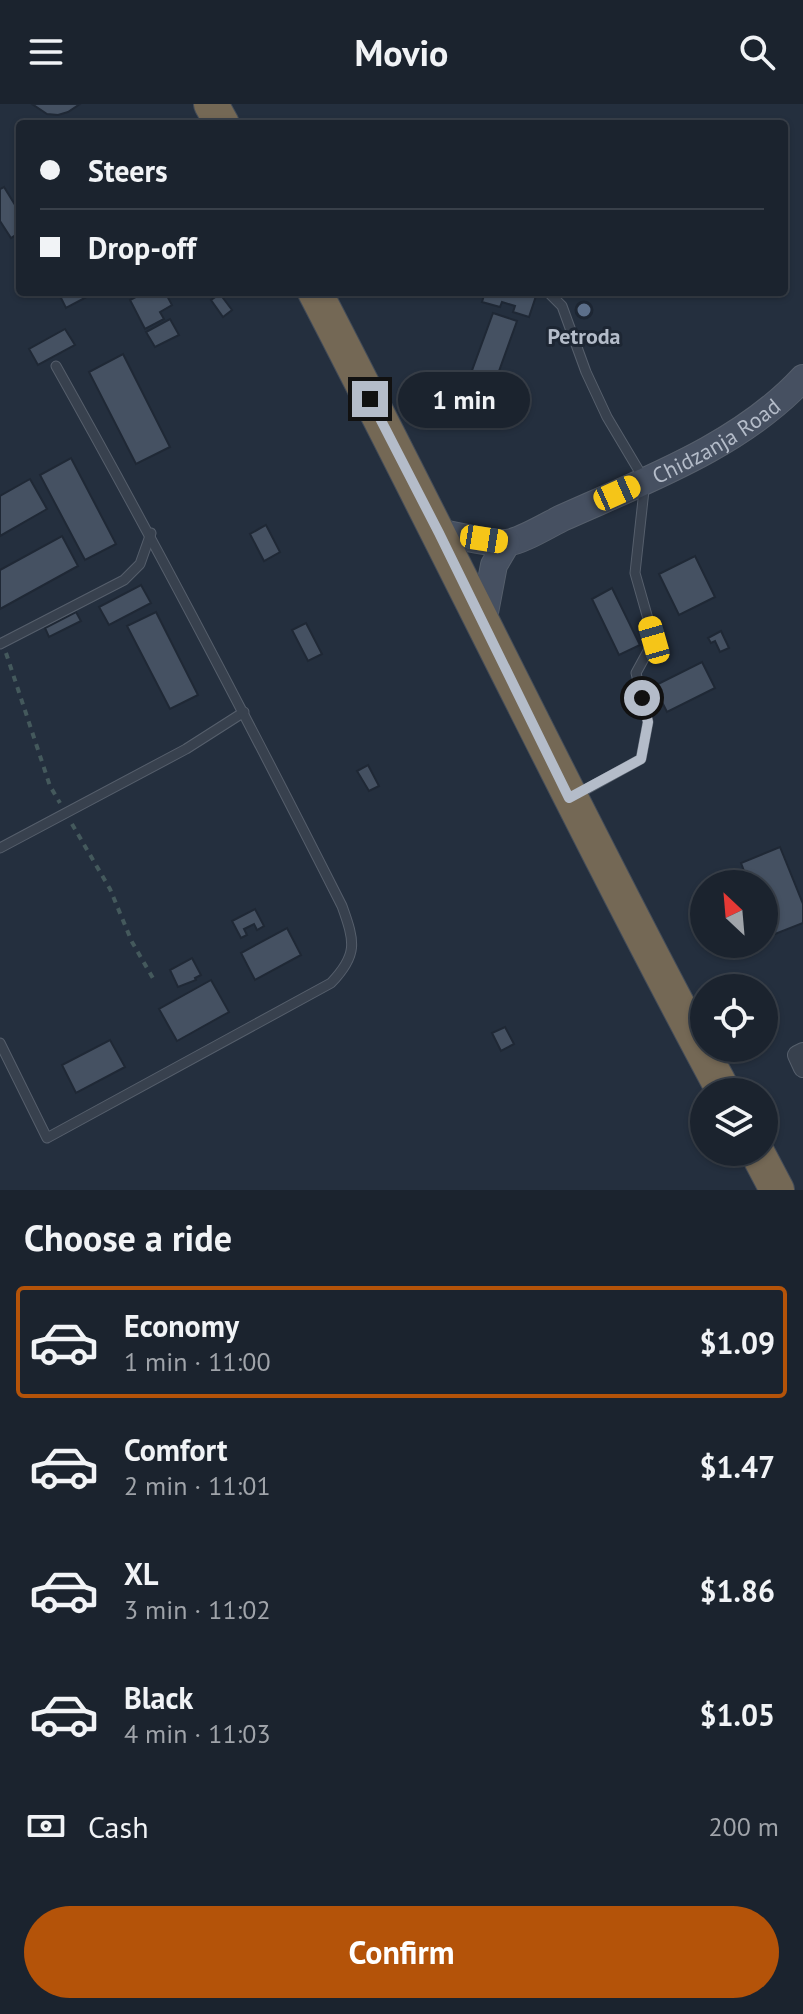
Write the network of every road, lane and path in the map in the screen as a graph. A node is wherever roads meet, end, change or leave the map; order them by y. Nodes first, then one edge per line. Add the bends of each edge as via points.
1 (317, 296) edge
2 (552, 296) edge
3 (56, 366) dead end
4 (803, 378) edge
5 (645, 481) junction
6 (151, 533) junction
7 (439, 533) junction
8 (507, 543) junction
9 (483, 623) junction
10 (2, 643) edge
11 (244, 712) junction
12 (569, 798) junction
13 (66, 813) junction
14 (0, 848) edge
15 (154, 980) dead end
16 (0, 1043) edge
17 (803, 1052) edge
18 (803, 1068) edge
19 (717, 1078) edge
20 (764, 1166) edge
21 (777, 1190) edge

1 - 7 highway
2 - 5 lane via 562,306 607,417
3 - 6 lane
4 - 5 street, Chidzanja Road via 755,419
5 - 8 street, Chidzanja Road
5 - 12 lane via 635,573 654,640 636,673 648,722 641,759
6 - 10 lane via 140,564 124,580
6 - 11 lane
7 - 8 street
7 - 9 highway
8 - 9 street via 494,565
9 - 12 highway
10 - 13 path via 50,786
11 - 13 lane
11 - 16 lane via 342,906 354,949 347,967 331,983 47,1138
12 - 19 highway
13 - 14 lane
13 - 15 path
17 - 18 street via 797,1055
20 - 21 highway

